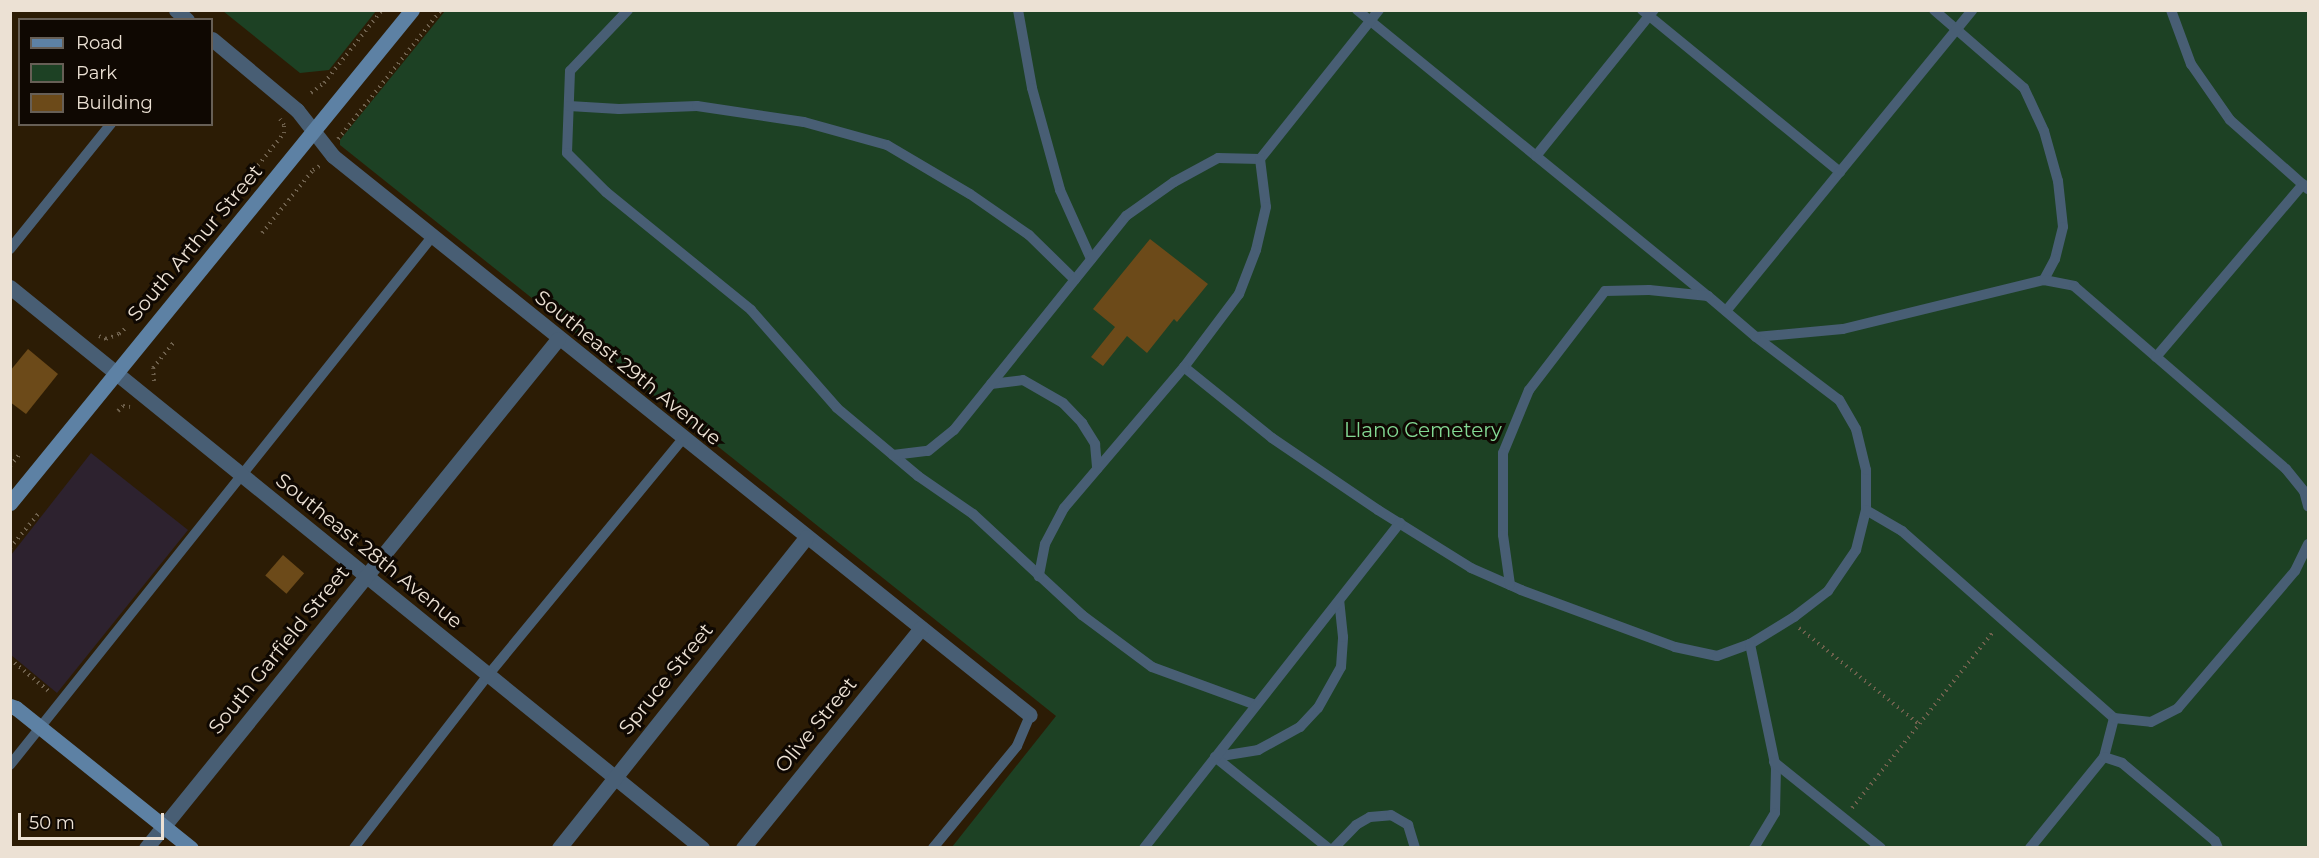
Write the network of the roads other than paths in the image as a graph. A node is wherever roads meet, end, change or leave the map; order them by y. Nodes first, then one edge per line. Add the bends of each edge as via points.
1 (412, 10) edge
2 (628, 10) edge
3 (1017, 10) edge
4 (1357, 10) edge
5 (1379, 10) edge
6 (1934, 10) edge
7 (1971, 10) edge
8 (2171, 10) edge
9 (1648, 12) edge
10 (1370, 22) junction
11 (1956, 29) junction
12 (213, 40) edge
13 (569, 106) junction
14 (109, 126) edge
15 (314, 132) junction
16 (1536, 156) junction
17 (1260, 159) junction
18 (1840, 172) junction
19 (2306, 186) edge
20 (432, 237) junction
21 (10, 249) edge
22 (1091, 259) junction
23 (1075, 280) junction
24 (2044, 280) junction
25 (10, 287) edge
26 (1708, 296) junction
27 (1726, 312) junction
28 (1756, 337) junction
29 (558, 339) junction
30 (2156, 357) junction
31 (1184, 367) junction
32 (116, 371) junction
33 (991, 384) junction
34 (683, 439) junction
35 (893, 455) junction
36 (1097, 469) junction
37 (242, 474) junction
38 (2306, 489) edge
39 (10, 503) edge
40 (2308, 506) edge
41 (1866, 510) junction
42 (1400, 523) junction
43 (806, 537) junction
44 (2308, 544) edge
45 (366, 576) junction
46 (1039, 576) junction
47 (1509, 585) junction
48 (1338, 601) junction
49 (921, 628) junction
50 (1750, 644) junction
51 (489, 674) junction
52 (10, 693) edge
53 (1256, 705) junction
54 (13, 707) edge
55 (1030, 715) joint
56 (2114, 718) junction
57 (40, 727) junction
58 (1215, 757) junction
59 (2104, 757) junction
60 (1774, 762) junction
61 (10, 765) edge
62 (615, 777) junction
63 (164, 825) junction
64 (146, 848) edge
65 (191, 848) edge
66 (354, 848) edge
67 (559, 848) edge
68 (702, 848) edge
69 (743, 848) edge
70 (933, 848) edge
71 (1144, 848) edge
72 (1328, 848) edge
73 (1335, 848) edge
74 (1415, 848) edge
75 (1754, 848) edge
76 (1881, 848) edge
77 (2030, 848) edge
78 (2218, 848) edge

1 - 15 main road, South Arthur Street
2 - 13 lane via 570,71
3 - 22 lane via 1032,88 1060,190
4 - 10 lane
5 - 10 lane
6 - 11 lane
7 - 11 lane
8 - 19 lane via 2191,64 2230,120
9 - 16 lane
9 - 18 lane
10 - 16 lane
10 - 17 lane
11 - 18 lane
11 - 24 lane via 2024,88 2044,131 2058,181 2063,227 2055,260
12 - 15 street, Southeast 29th Avenue via 297,110
13 - 23 lane via 697,106 804,122 887,146 970,194 1029,235
13 - 35 lane via 567,153 606,192 751,310 837,408
14 - 21 lane
15 - 20 street, Southeast 29th Avenue via 333,156
15 - 32 main road, South Arthur Street
16 - 26 lane
17 - 22 lane via 1218,158 1174,182 1126,216
17 - 31 lane via 1266,207 1256,250 1239,294
18 - 27 lane
19 - 30 lane
20 - 29 street, Southeast 29th Avenue
20 - 37 lane
22 - 23 lane
23 - 33 lane
24 - 28 lane via 1843,329
24 - 30 lane via 2073,286
25 - 32 street, Southeast 28th Avenue
26 - 27 lane
26 - 47 lane via 1649,290 1605,291 1529,390 1503,453 1503,535
27 - 28 lane
28 - 41 lane via 1839,400 1856,429 1866,471
29 - 34 street, Southeast 29th Avenue
29 - 45 street, South Garfield Street
30 - 38 lane
31 - 36 lane
31 - 42 lane via 1272,438
32 - 37 street, Southeast 28th Avenue
32 - 39 main road, South Arthur Street
33 - 35 lane via 954,430 928,451
33 - 36 lane via 1023,380 1062,403 1082,423 1095,444
34 - 43 street, Southeast 29th Avenue
34 - 51 lane
35 - 46 lane via 973,513
36 - 46 lane via 1064,508 1045,544
37 - 45 street, Southeast 28th Avenue
37 - 57 lane
38 - 40 lane
41 - 50 lane via 1856,550 1828,591
41 - 56 lane via 1902,531
42 - 47 lane via 1471,567
42 - 48 lane
43 - 49 street, Southeast 29th Avenue
43 - 62 street, Spruce Street
44 - 56 lane via 2295,570 2178,708 2151,722
45 - 51 street, Southeast 28th Avenue
45 - 63 street, South Garfield Street
46 - 53 lane via 1082,615 1152,667
47 - 50 lane via 1675,647 1716,656
48 - 53 lane
48 - 58 lane via 1344,637 1341,667 1318,708 1300,727 1258,750
49 - 55 street, Southeast 29th Avenue
49 - 69 street, Olive Street
50 - 60 lane
51 - 62 street, Southeast 28th Avenue
51 - 66 lane
52 - 54 main road
53 - 58 lane
54 - 57 main road
55 - 70 lane via 1017,746
56 - 59 lane
57 - 61 lane
57 - 63 main road
58 - 71 lane
58 - 72 lane
59 - 77 lane
59 - 78 lane via 2122,762 2215,841
60 - 75 lane via 1775,813
60 - 76 lane
62 - 67 street, Spruce Street
62 - 68 street, Southeast 28th Avenue
63 - 64 street, South Garfield Street
63 - 65 main road
73 - 74 lane via 1356,825 1370,817 1391,815 1408,825

